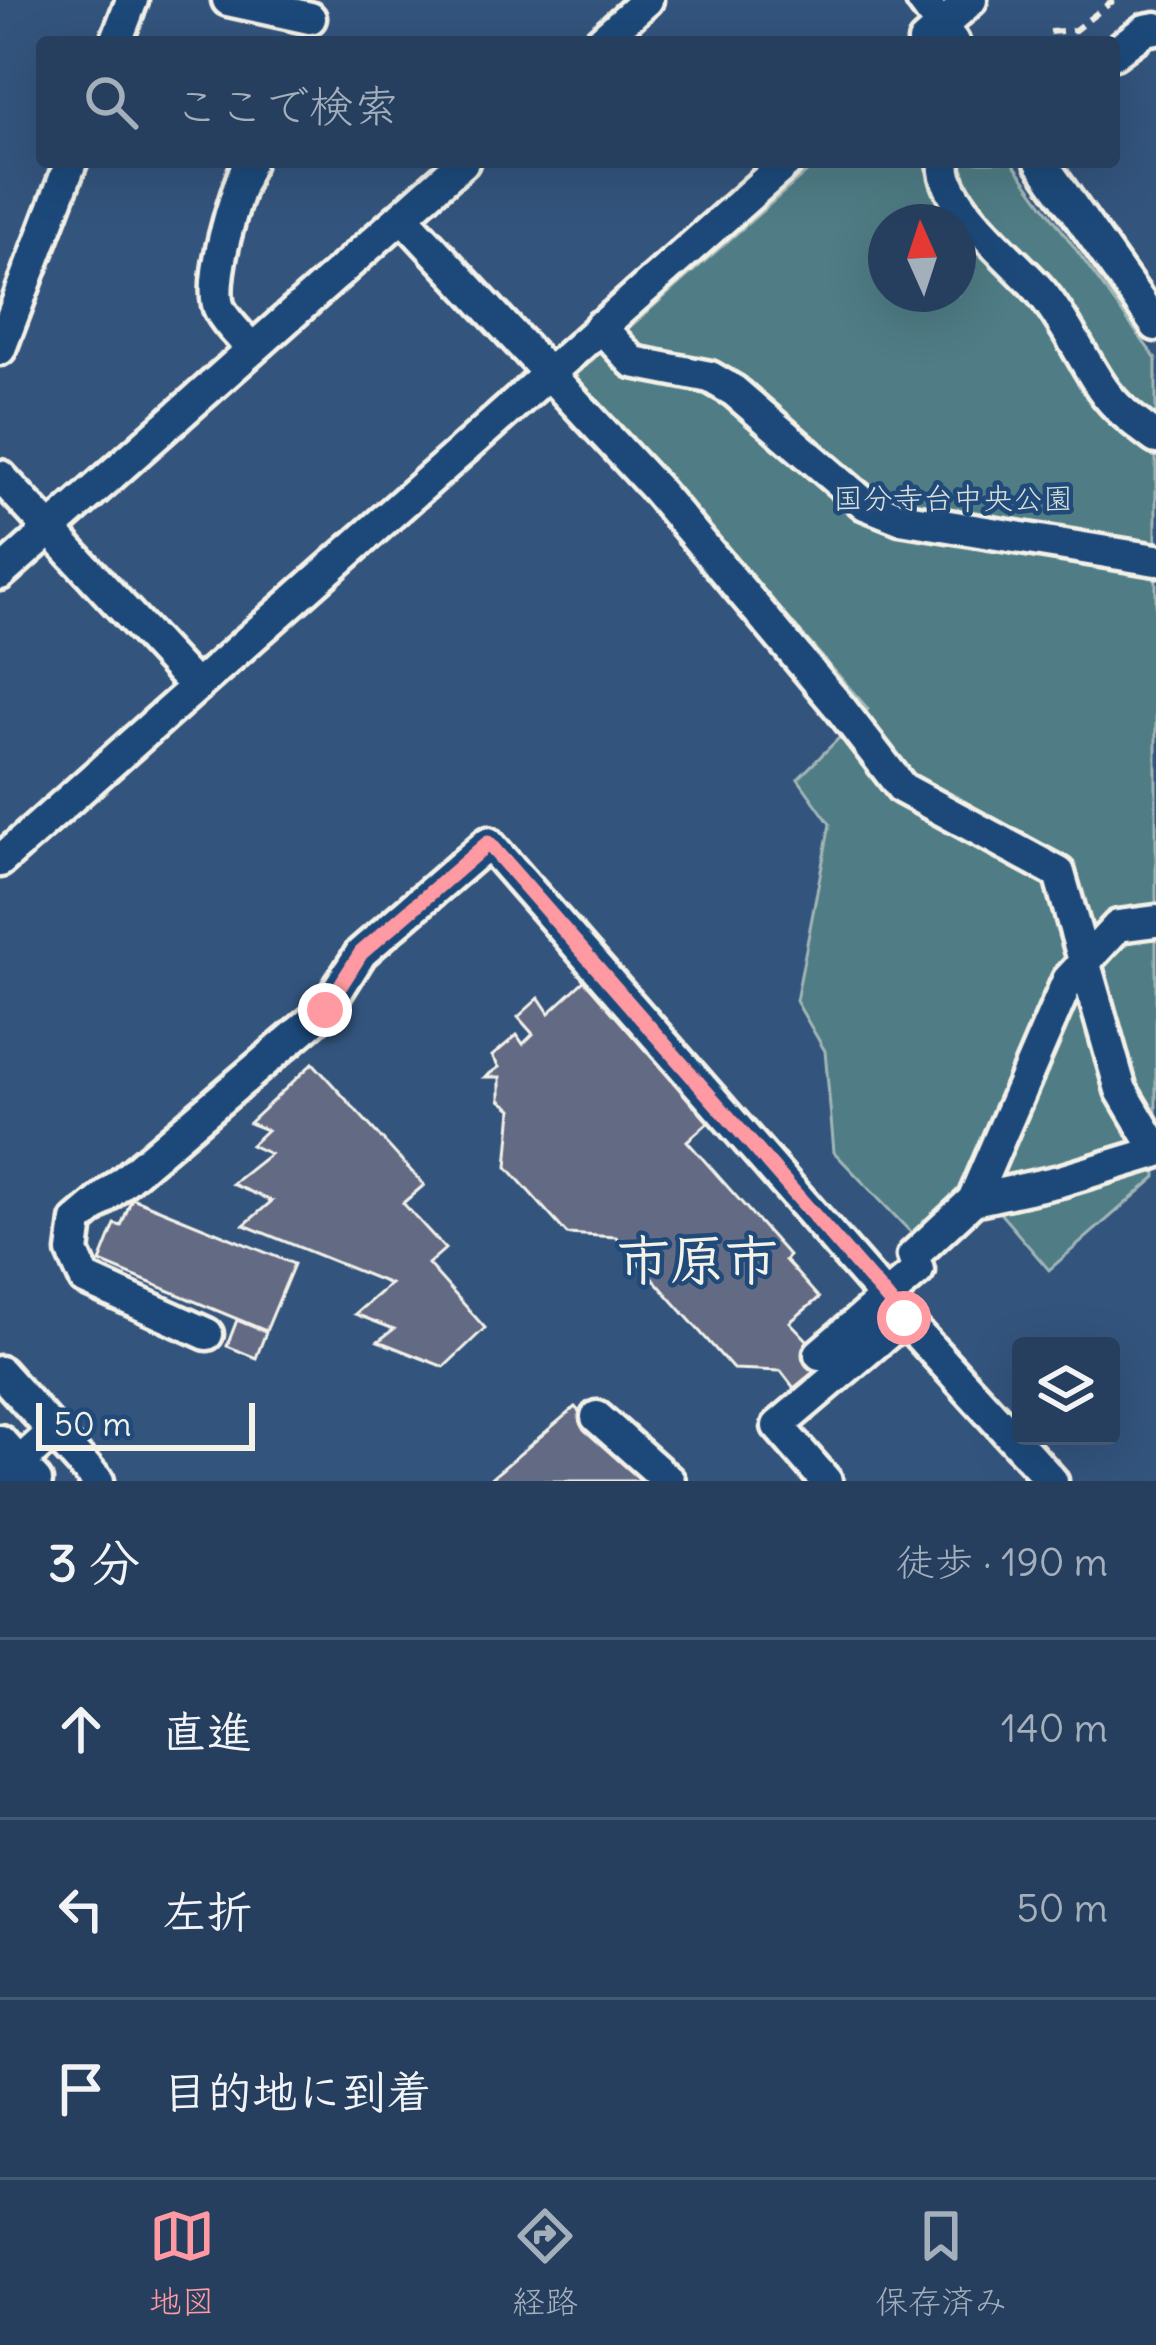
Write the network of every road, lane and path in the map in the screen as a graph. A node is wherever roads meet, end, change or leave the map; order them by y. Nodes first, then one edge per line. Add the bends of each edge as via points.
1 (132, 0) edge
2 (228, 0) edge
3 (922, 0) edge
4 (971, 0) edge
5 (1114, 0) edge
6 (639, 3) edge
7 (307, 20) edge
8 (1156, 28) edge
9 (1050, 32) dead end
10 (118, 36) edge
11 (605, 36) edge
12 (939, 36) edge
13 (940, 36) edge
14 (1120, 48) edge
15 (69, 168) edge
16 (247, 168) edge
17 (456, 168) edge
18 (780, 168) edge
19 (944, 168) edge
20 (1045, 168) edge
21 (402, 216) junction
22 (1156, 325) edge
23 (600, 326) junction
24 (251, 347) junction
25 (0, 349) edge
26 (546, 373) junction
27 (1156, 438) edge
28 (0, 476) edge
29 (49, 530) junction
30 (1156, 560) edge
31 (0, 574) edge
32 (195, 686) junction
33 (0, 861) edge
34 (1156, 921) edge
35 (1083, 962) junction
36 (1146, 1110) edge
37 (1156, 1150) edge
38 (974, 1200) junction
39 (895, 1308) junction
40 (207, 1334) dead end
41 (820, 1354) dead end
42 (0, 1372) edge
43 (597, 1418) dead end
44 (52, 1433) junction
45 (14, 1466) edge
46 (98, 1481) edge
47 (669, 1481) edge
48 (826, 1481) edge
49 (1052, 1481) edge

1 - 10 street
2 - 7 street
3 - 12 street
4 - 13 street
5 - 9 path via 1075,30
6 - 11 street
8 - 14 street
15 - 25 street
16 - 24 street via 215,293
17 - 21 street
18 - 23 street
19 - 27 street via 958,201 1042,293 1104,391
20 - 22 street
21 - 24 street
21 - 26 street
23 - 26 street
23 - 30 street via 633,362 710,377 734,391 865,504 928,525
24 - 29 street
26 - 32 street
26 - 35 street via 655,488 902,788 1059,873
28 - 29 street
29 - 31 street
29 - 32 street
32 - 33 street
34 - 35 street via 1118,926
35 - 36 street via 1120,1090
35 - 38 street via 1068,980
36 - 37 street
37 - 38 street
38 - 39 street via 913,1256 918,1270
39 - 40 street via 488,843 361,953 325,1010 77,1221 73,1252 85,1279
39 - 41 street
39 - 48 street via 778,1426
39 - 49 street
42 - 44 street
43 - 47 street
44 - 45 street
44 - 46 street

